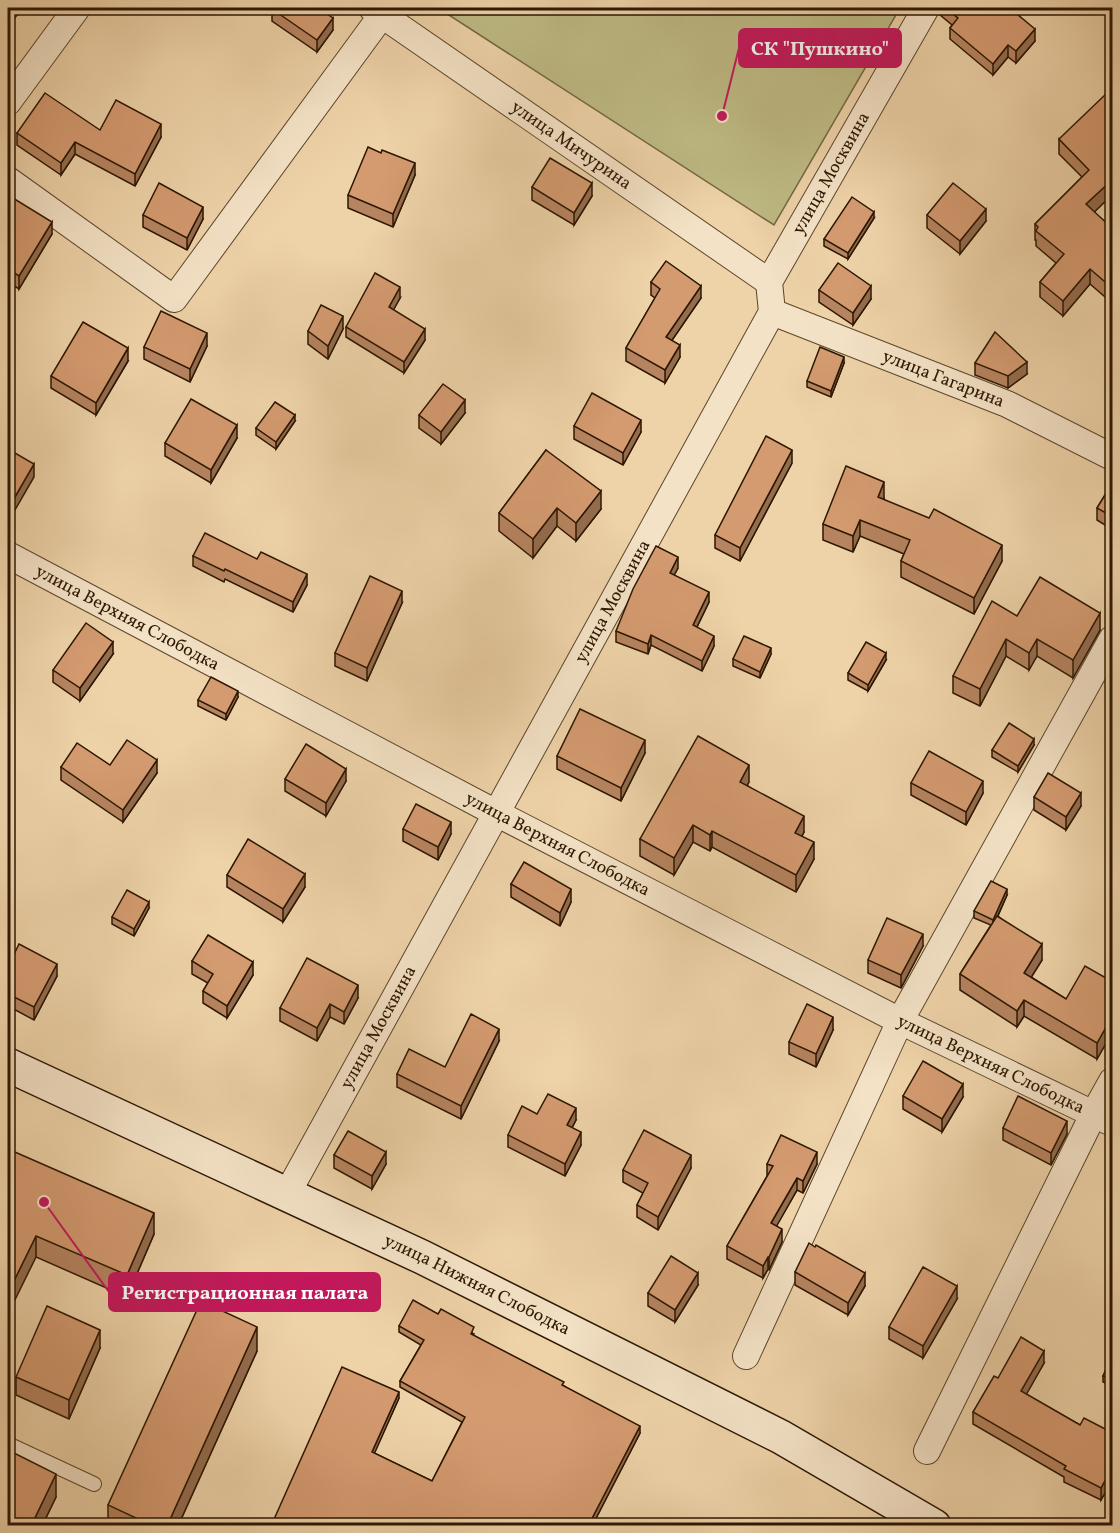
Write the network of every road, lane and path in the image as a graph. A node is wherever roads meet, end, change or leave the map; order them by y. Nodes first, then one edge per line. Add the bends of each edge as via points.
1 (78, 8) edge
2 (926, 8) edge
3 (377, 11) edge
4 (8, 102) edge
5 (8, 180) edge
6 (769, 282) junction
7 (771, 312) junction
8 (1113, 457) edge
9 (8, 555) edge
10 (1113, 639) edge
11 (496, 813) junction
12 (900, 1021) junction
13 (8, 1065) edge
14 (1113, 1081) edge
15 (1103, 1119) edge
16 (288, 1194) junction
17 (746, 1356) dead end
18 (8, 1444) edge
19 (927, 1451) dead end
20 (94, 1484) dead end
21 (934, 1526) edge

1 - 4 street
2 - 6 street, улица Москвина
3 - 5 street via 174,299
3 - 6 street, улица Мичурина
6 - 7 street
7 - 8 street, улица Гагарина via 1008,404
7 - 11 street, улица Москвина
9 - 11 street, улица Верхняя Слободка
10 - 12 street
11 - 12 street, улица Верхняя Слободка
11 - 16 street, улица Москвина
12 - 15 street, улица Верхняя Слободка
12 - 17 street
13 - 16 main road, улица Нижняя Слободка
14 - 15 street
15 - 19 street
16 - 21 main road, улица Нижняя Слободка via 770,1432
18 - 20 lane

